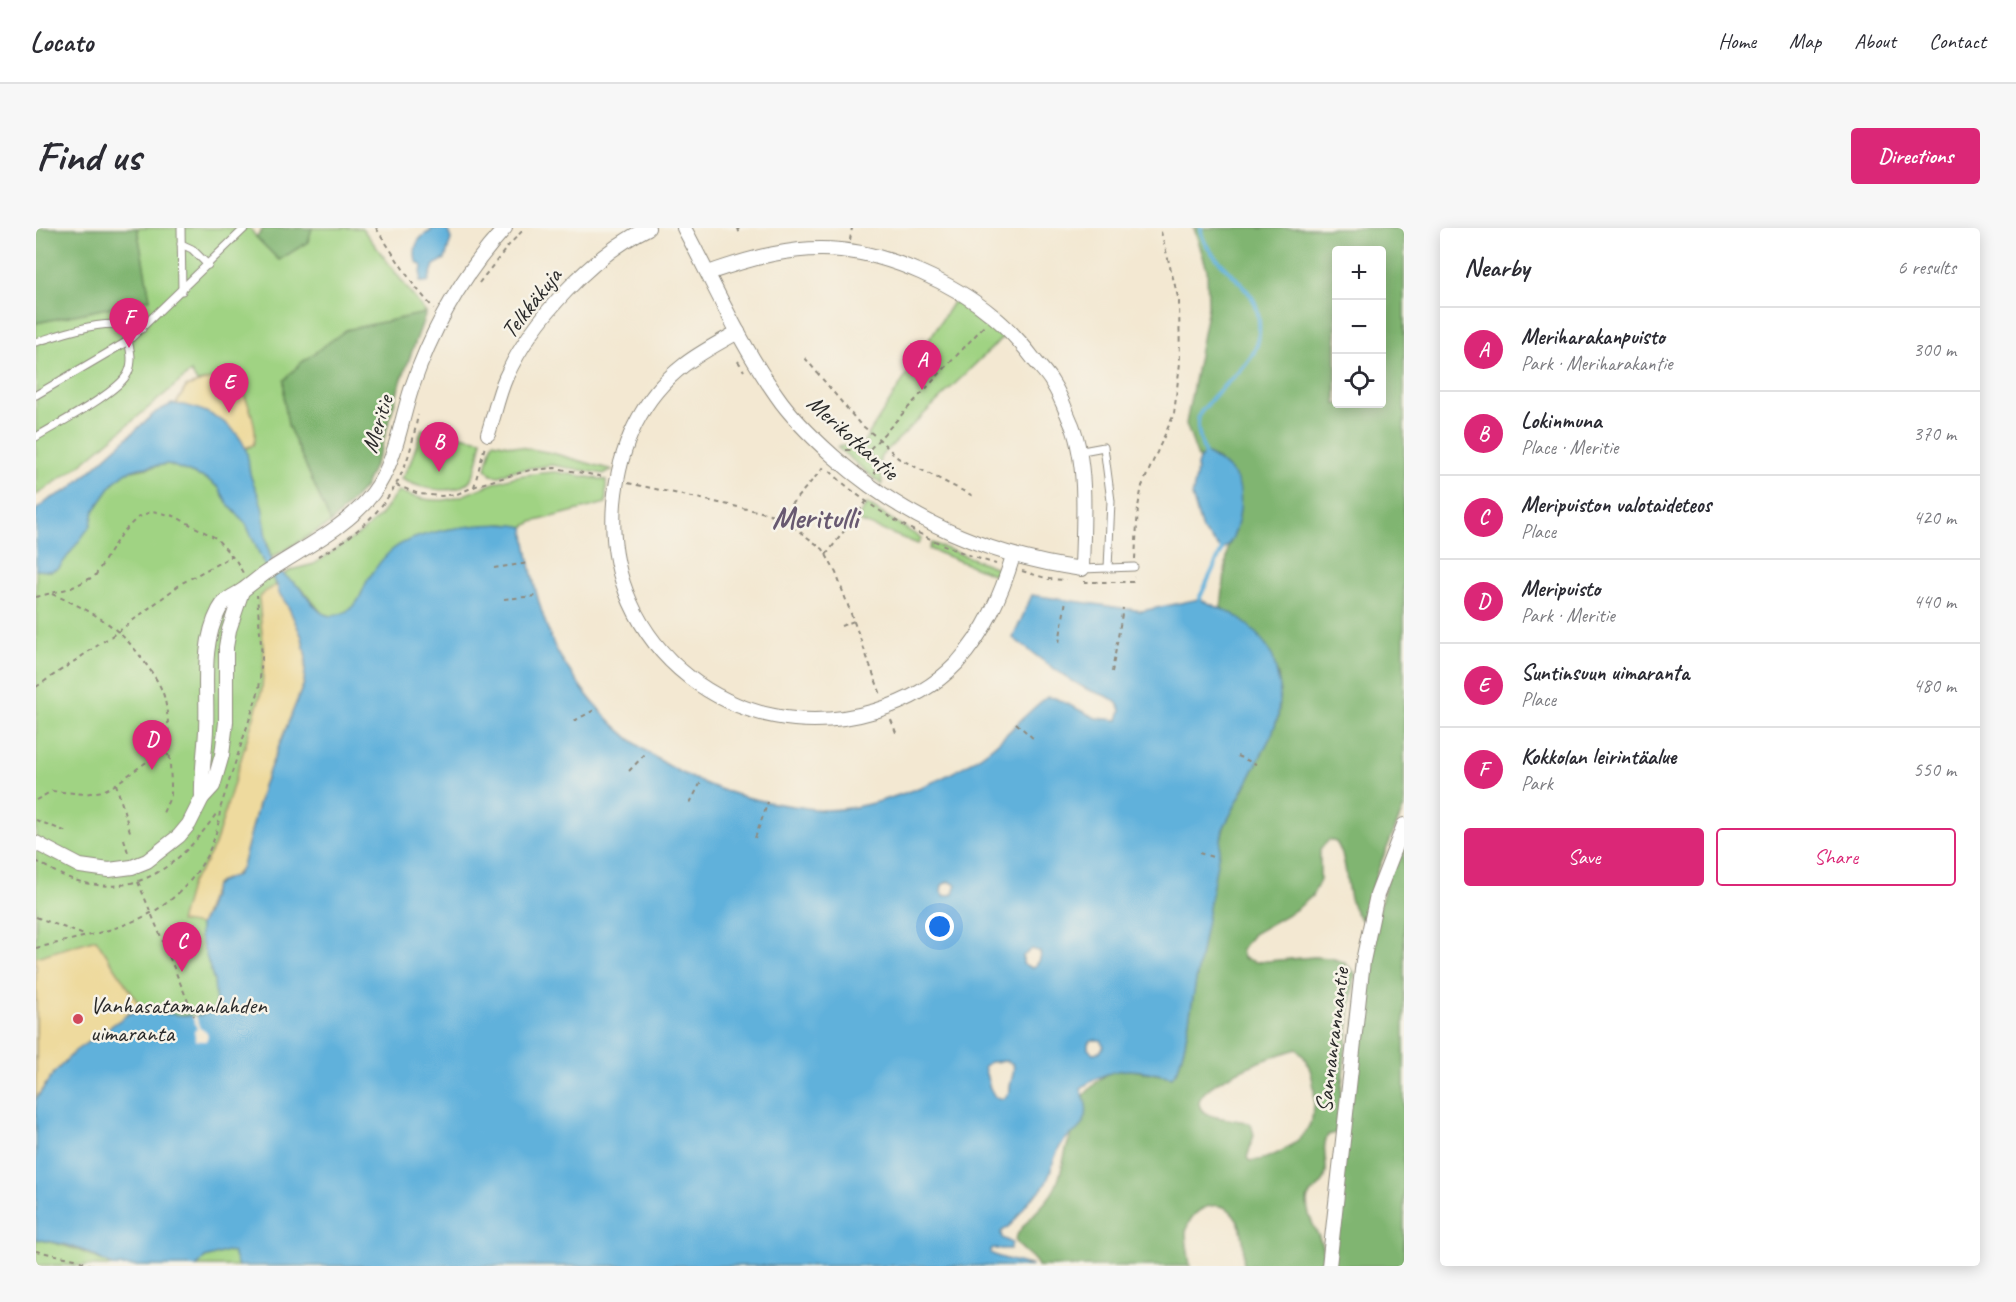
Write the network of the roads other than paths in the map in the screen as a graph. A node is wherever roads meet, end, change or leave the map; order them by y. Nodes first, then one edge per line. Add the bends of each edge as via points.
1 (181, 228) edge
2 (245, 228) edge
3 (505, 228) edge
4 (648, 228) edge
5 (684, 228) edge
6 (181, 244) junction
7 (208, 265) junction
8 (708, 273) junction
9 (182, 291) junction
10 (142, 329) junction
11 (738, 332) junction
12 (128, 341) junction
13 (36, 342) edge
14 (36, 394) edge
15 (488, 434) road end
16 (36, 437) edge
17 (1077, 452) junction
18 (1012, 562) junction
19 (1134, 567) road end
20 (1108, 568) junction
21 (1081, 575) junction
22 (1404, 825) edge
23 (36, 843) edge
24 (1329, 1266) edge

1 - 6 lane
2 - 7 lane
3 - 23 street, Meritie via 472,268 441,318 411,388 392,456 364,504 224,603 210,631 202,798 189,824 147,861 109,870 80,866
4 - 15 street, Telkkäkuja via 633,235 578,279 536,326 506,377
5 - 8 street, Merikotkantie
6 - 7 lane
6 - 9 lane
7 - 9 lane
8 - 11 street, Merikotkantie
8 - 17 street via 779,252 841,250 920,272 993,316 1027,350 1053,383 1072,427
9 - 10 lane
10 - 12 lane
10 - 13 lane via 127,324 88,326
11 - 18 street, Merikotkantie via 777,397 829,461 869,495
11 - 18 street via 682,367 647,405 633,427 616,480 613,516 617,556 628,599 664,656 688,677 728,702 783,718 833,720 886,708 915,695 956,664 990,617
12 - 14 lane
12 - 16 lane via 132,361 127,375 108,393
17 - 20 lane via 1104,447 1111,501
17 - 21 street via 1082,493
18 - 21 street, Merikotkantie via 1049,564
19 - 20 lane
20 - 21 lane
22 - 24 street, Sannanrannantie via 1377,895 1364,961

